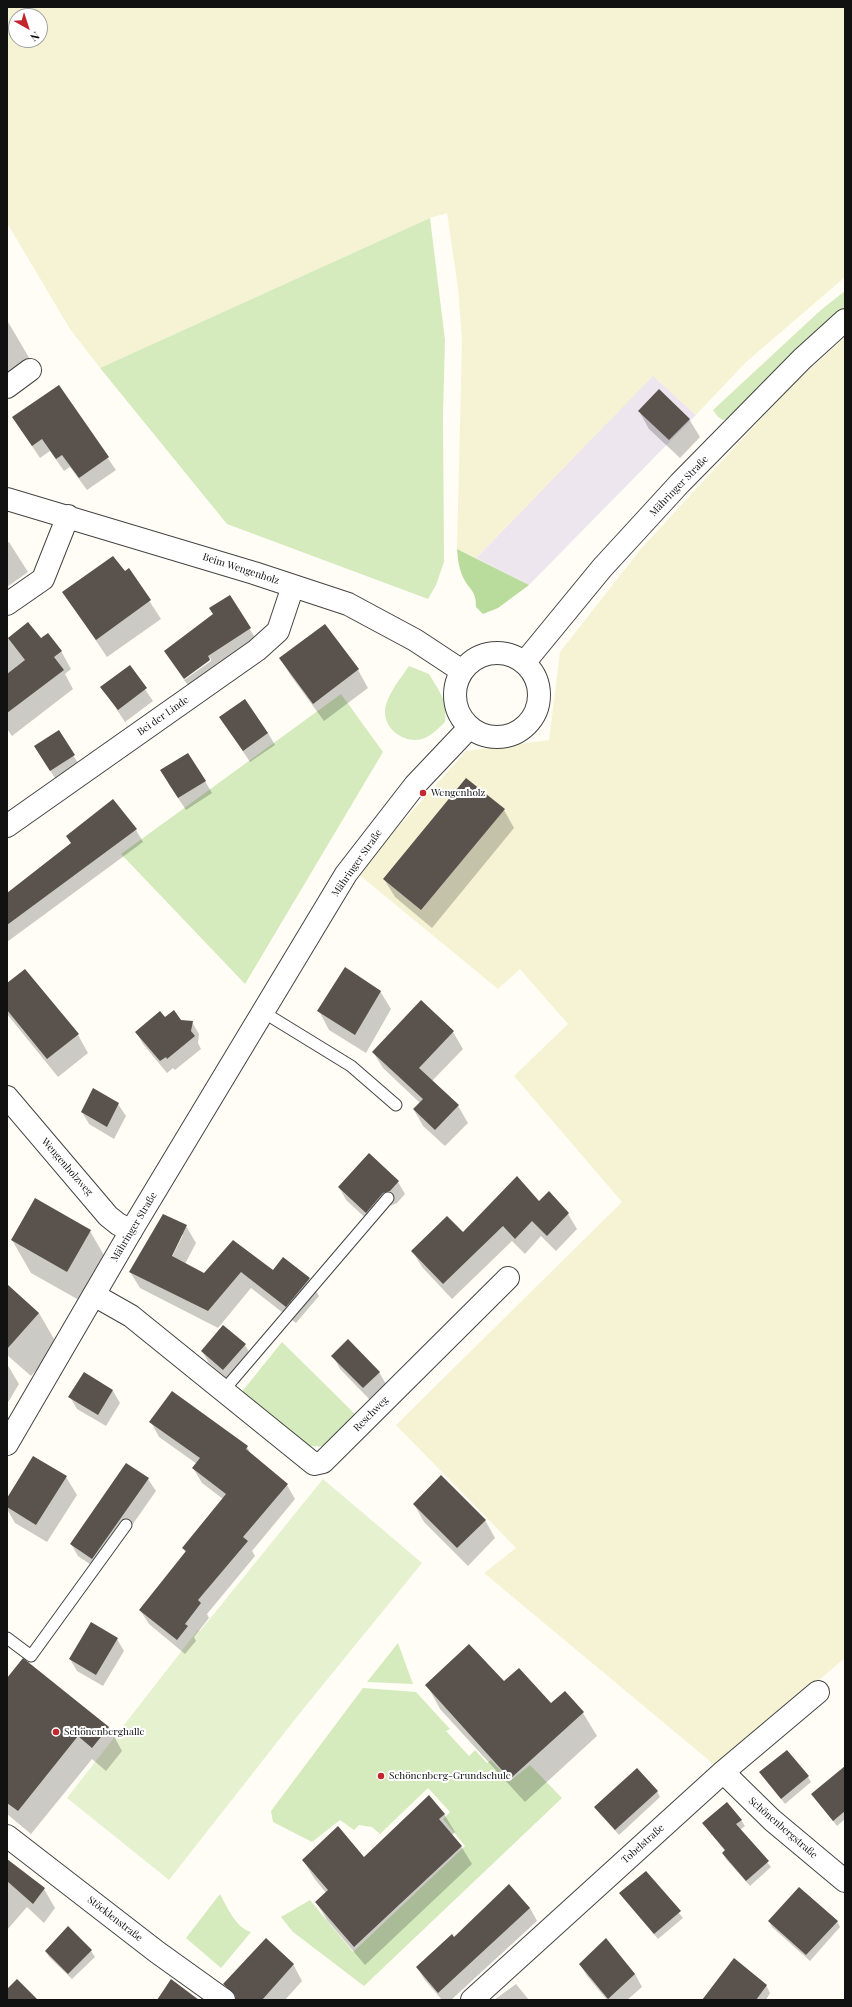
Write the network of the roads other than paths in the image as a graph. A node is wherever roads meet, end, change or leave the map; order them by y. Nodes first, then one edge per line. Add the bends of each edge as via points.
1 (845, 320) edge
2 (30, 370) dead end
3 (7, 387) edge
4 (7, 499) edge
5 (68, 516) junction
6 (293, 586) junction
7 (7, 604) edge
8 (524, 663) junction
9 (462, 671) junction
10 (469, 728) junction
11 (7, 826) edge
12 (263, 1012) junction
13 (7, 1097) edge
14 (396, 1105) dead end
15 (388, 1198) dead end
16 (131, 1231) junction
17 (508, 1278) dead end
18 (94, 1295) junction
19 (224, 1390) junction
20 (7, 1444) edge
21 (126, 1525) dead end
22 (7, 1638) edge
23 (818, 1692) dead end
24 (723, 1772) junction
25 (7, 1836) edge
26 (845, 1881) edge
27 (224, 2000) edge
28 (472, 2000) edge

1 - 8 street, Mähringer Straße via 802,359 680,483 602,568
2 - 3 street
4 - 5 street, Beim Wengenholz
5 - 6 street, Beim Wengenholz
5 - 7 street via 43,579
6 - 9 street, Beim Wengenholz via 348,604 415,640
6 - 11 street, Bei der Linde via 278,630 257,650
8 - 9 street via 514,656 491,653 470,662
8 - 10 street via 533,673 538,686 539,700 535,713 527,725 505,737 480,734
9 - 10 street via 454,695 456,707
10 - 12 street, Mähringer Straße via 415,785 346,874
12 - 14 lane via 351,1066
12 - 16 street, Mähringer Straße
13 - 16 street, Wengenholzweg via 108,1216
15 - 19 lane
16 - 18 street, Mähringer Straße
17 - 19 street, Reschweg via 323,1462 314,1464
18 - 19 street, Reschweg via 131,1316
18 - 20 street, Mähringer Straße
21 - 22 lane via 31,1656
23 - 24 street, Tobelstraße
24 - 26 street, Schönenbergstraße via 772,1820
24 - 28 street, Tobelstraße
25 - 27 street, Stöcklenstraße

